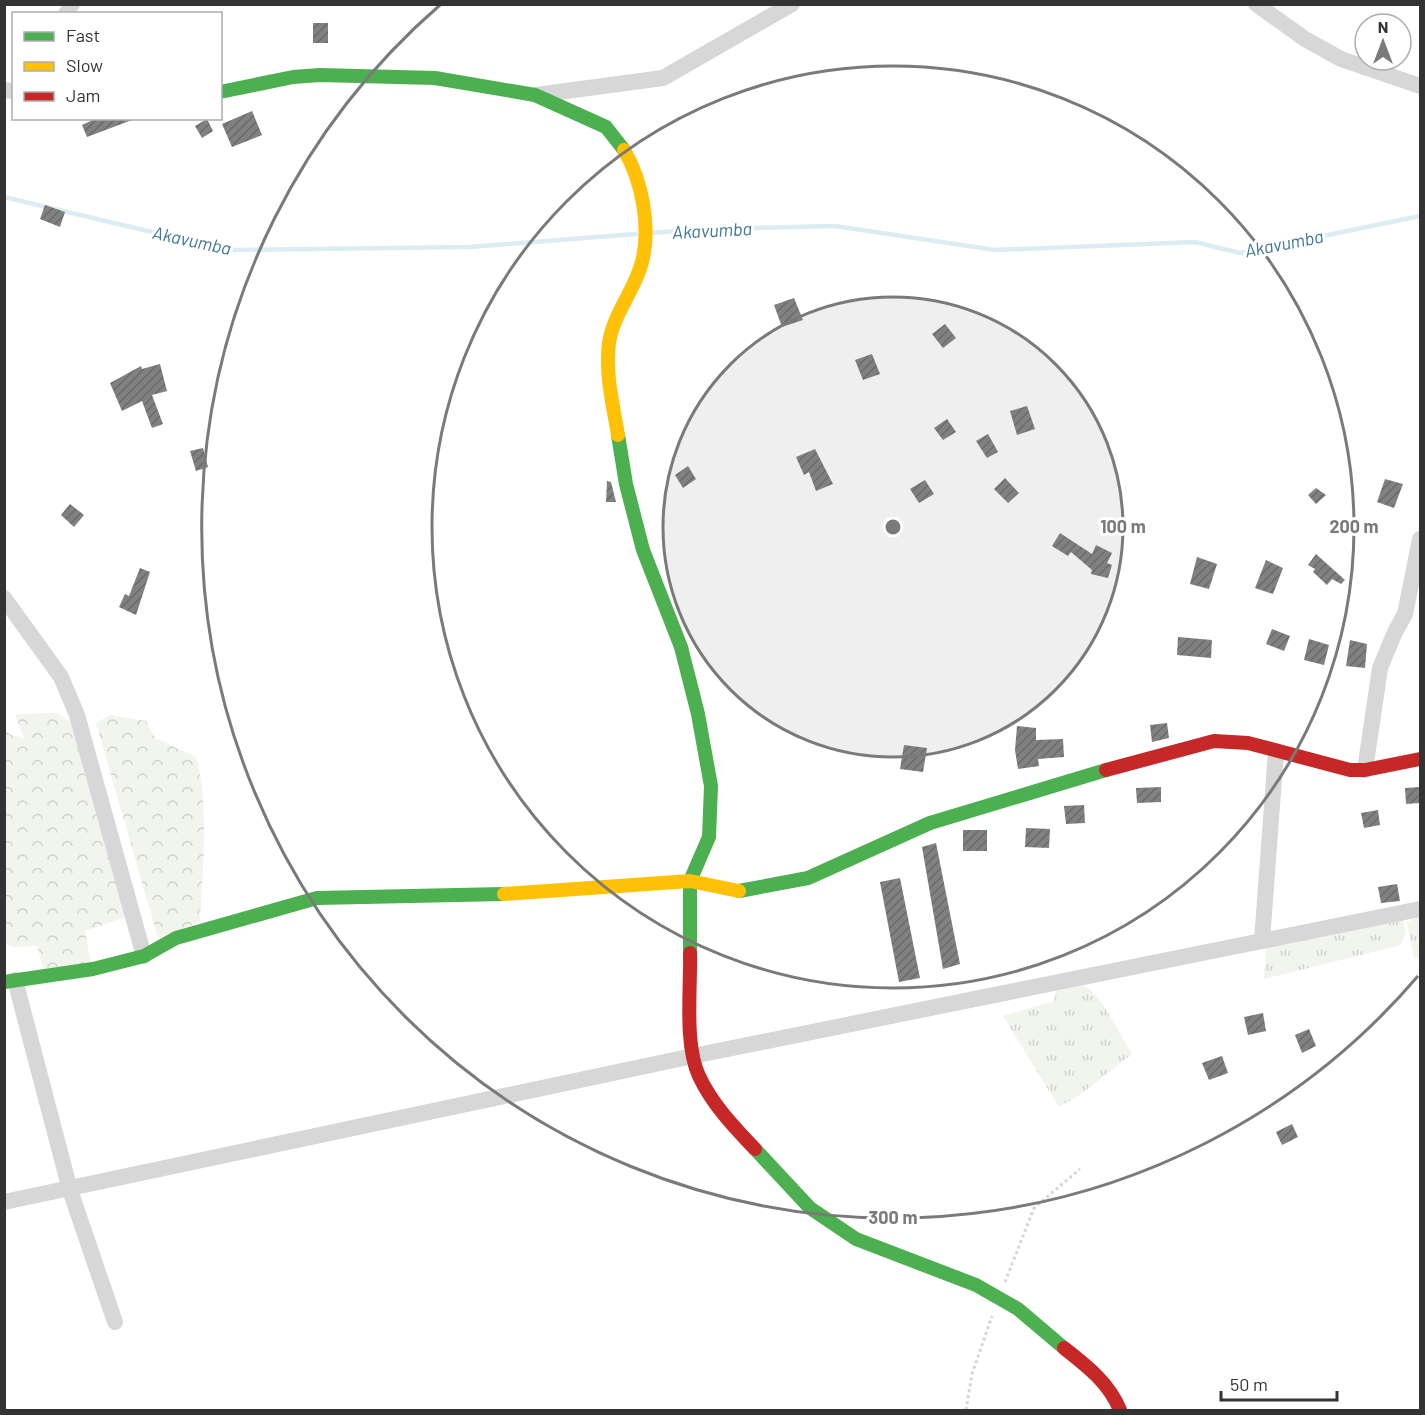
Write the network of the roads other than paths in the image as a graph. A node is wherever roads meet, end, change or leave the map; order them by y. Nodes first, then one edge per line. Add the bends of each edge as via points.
1 (792, 4) edge
2 (1256, 4) edge
3 (1420, 86) edge
4 (222, 92) edge
5 (535, 95) junction
6 (1420, 539) edge
7 (4, 598) edge
8 (1276, 751) junction
9 (1420, 759) edge
10 (1365, 770) junction
11 (690, 880) junction
12 (1420, 909) edge
13 (1262, 941) junction
14 (144, 956) junction
15 (10, 981) edge
16 (693, 1056) junction
17 (70, 1190) junction
18 (4, 1202) edge
19 (115, 1322) dead end
20 (1120, 1410) edge

1 - 5 street via 663,78
2 - 3 street via 1341,59
4 - 5 street via 293,77 387,75 435,78
5 - 11 street via 591,118 612,132 631,159 643,196 643,256 613,328 608,375 626,484 643,550 681,647 707,758 712,807 709,837
6 - 10 street via 1405,614 1380,668
7 - 14 street via 61,677 77,715
8 - 10 street via 1338,768
8 - 11 street via 1248,743 1214,741 930,823 808,878 743,892
8 - 13 street
9 - 10 street
11 - 14 street via 537,893 317,898 176,938
11 - 16 street
12 - 13 street
13 - 16 street
14 - 15 street via 93,969
15 - 17 street
16 - 17 street
16 - 20 street via 705,1090 726,1119 810,1208 856,1239 976,1285 1018,1309 1097,1376 1114,1395
17 - 18 street
17 - 19 street

